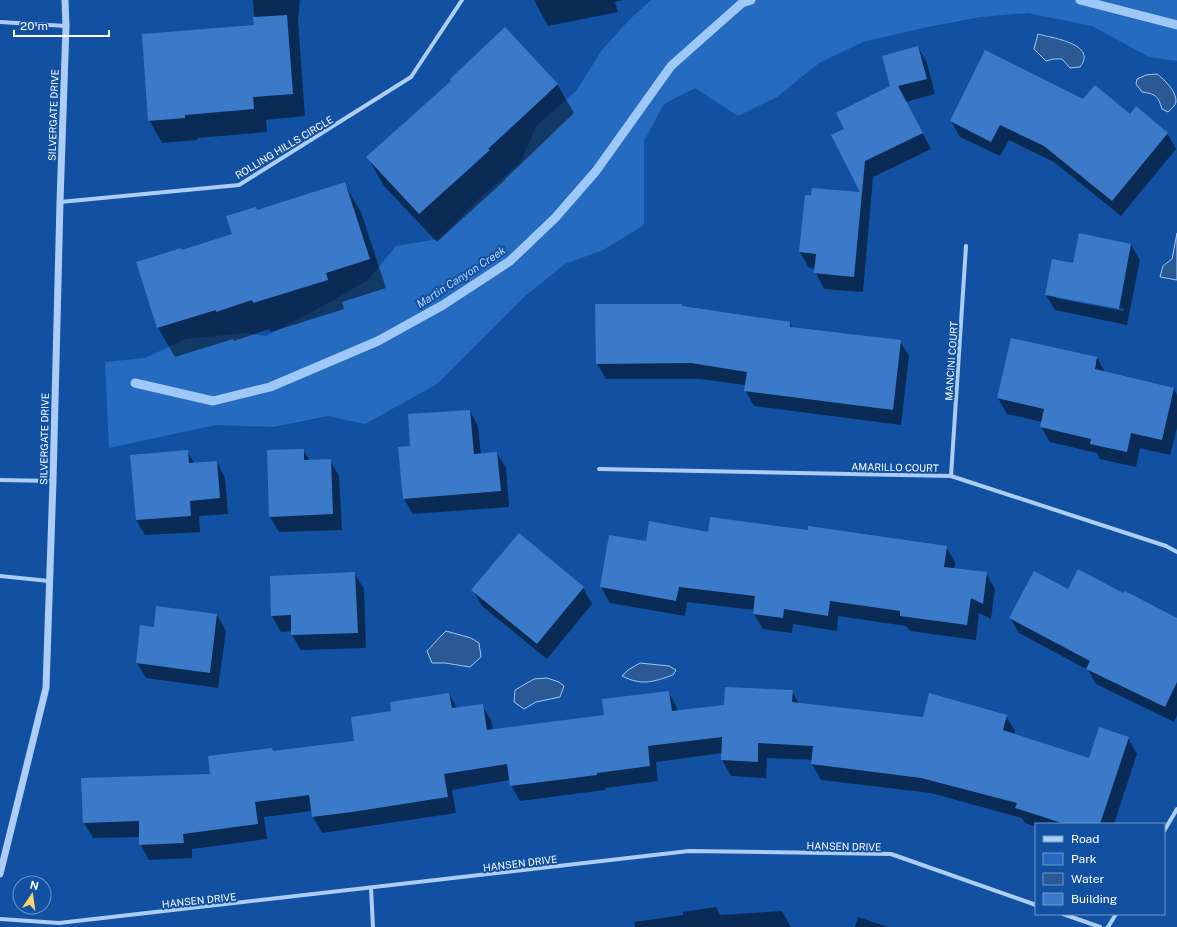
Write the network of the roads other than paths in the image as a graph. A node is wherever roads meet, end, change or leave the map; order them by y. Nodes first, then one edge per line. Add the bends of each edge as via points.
1 (65, 0) edge
2 (462, 0) edge
3 (0, 22) edge
4 (66, 26) junction
5 (60, 202) junction
6 (966, 246) dead end
7 (599, 469) dead end
8 (951, 476) junction
9 (0, 480) edge
10 (53, 481) junction
11 (1177, 552) edge
12 (0, 576) edge
13 (49, 581) junction
14 (1177, 809) edge
15 (1165, 829) edge
16 (0, 874) edge
17 (371, 888) junction
18 (1035, 905) edge
19 (1065, 915) edge
20 (1115, 915) edge
21 (0, 919) edge
22 (373, 927) edge
23 (1100, 927) edge
24 (1108, 927) edge

1 - 4 street, SILVERGATE DRIVE
2 - 5 street, ROLLING HILLS CIRCLE via 411,78 239,185
3 - 4 street
4 - 5 street, SILVERGATE DRIVE
5 - 10 street, SILVERGATE DRIVE
6 - 8 street, MANCINI COURT
7 - 8 street, AMARILLO COURT
8 - 11 street, AMARILLO COURT via 1166,546
9 - 10 street
10 - 13 street, SILVERGATE DRIVE
12 - 13 street
13 - 16 street, SILVERGATE DRIVE via 46,688
14 - 15 street
17 - 18 street, HANSEN DRIVE via 689,851 891,854
17 - 21 street, HANSEN DRIVE via 59,923
17 - 22 street
19 - 23 street
20 - 24 street

